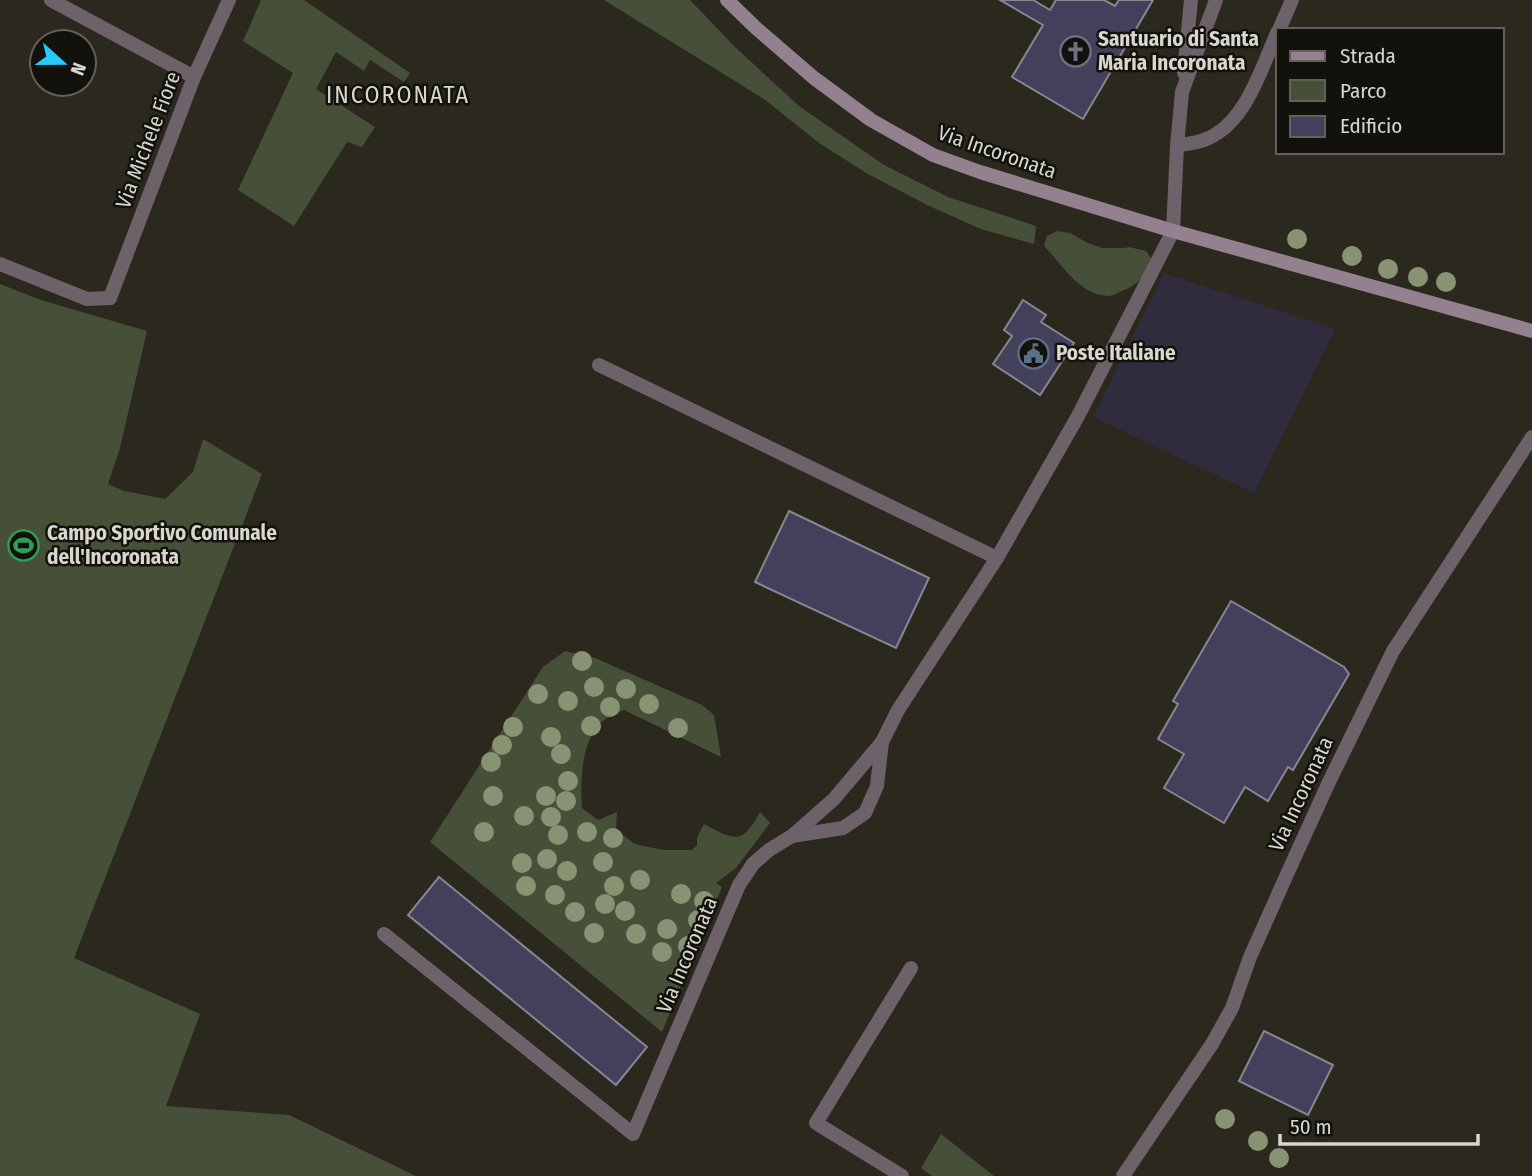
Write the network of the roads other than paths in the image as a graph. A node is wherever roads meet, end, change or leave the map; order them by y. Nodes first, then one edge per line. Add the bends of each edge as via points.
1 (51, 0) edge
2 (229, 0) edge
3 (726, 0) edge
4 (1191, 0) edge
5 (1216, 0) edge
6 (1292, 0) edge
7 (1279, 28) edge
8 (1276, 34) edge
9 (194, 77) junction
10 (1182, 92) junction
11 (1177, 146) junction
12 (1173, 230) junction
13 (0, 264) edge
14 (1532, 331) edge
15 (599, 365) dead end
16 (1532, 437) edge
17 (997, 558) junction
18 (882, 742) junction
19 (792, 836) junction
20 (384, 934) dead end
21 (911, 968) dead end
22 (902, 1176) edge
23 (1123, 1176) edge

1 - 9 street
2 - 9 street, Via Michele Fiore
3 - 12 main road, Via Incoronata via 814,78 871,120 933,155
4 - 10 street
5 - 10 street
6 - 7 street
8 - 11 street via 1245,104 1229,125 1206,139
9 - 13 street, Via Michele Fiore via 110,298 87,299
10 - 11 street
11 - 12 street
12 - 14 main road, Via Incoronata
12 - 17 street, Via Incoronata via 1078,416
15 - 17 street
16 - 23 street, Via Incoronata via 1393,652 1277,896 1232,1008
17 - 18 street, Via Incoronata
18 - 19 street, Via Incoronata via 834,799
18 - 19 street via 877,786 865,813 843,828
19 - 20 street, Via Incoronata via 753,864 739,885 633,1134
21 - 22 street via 816,1123

